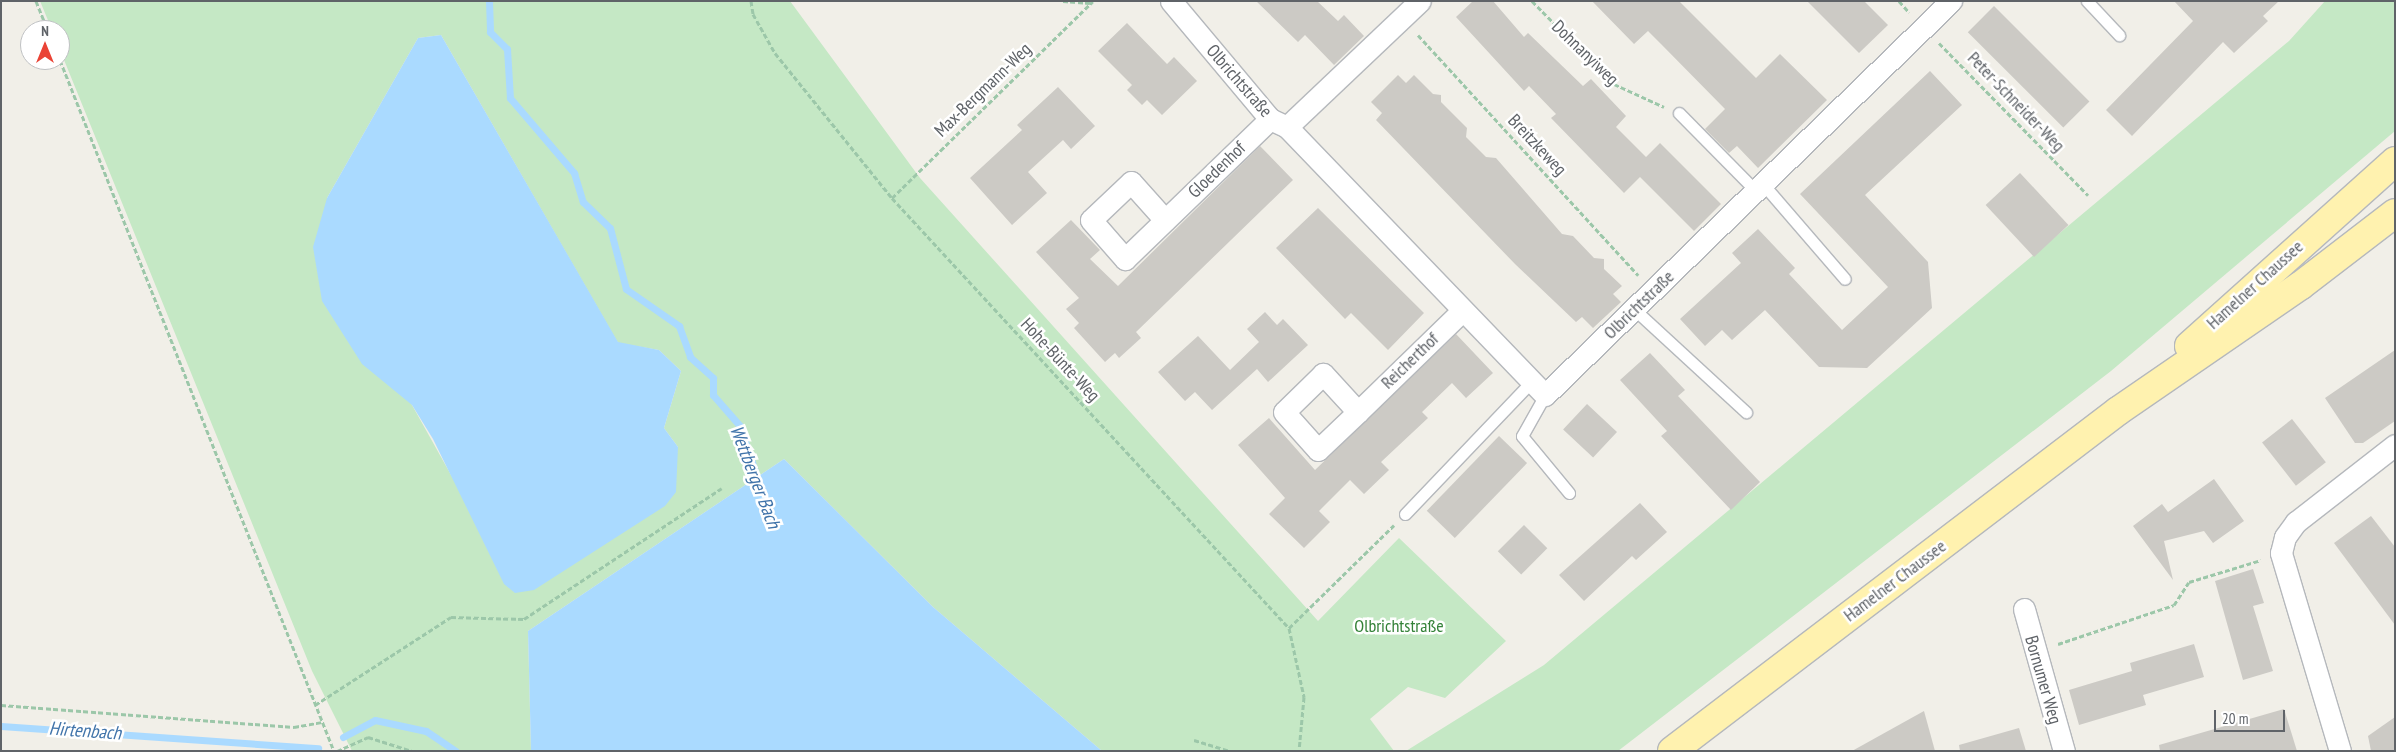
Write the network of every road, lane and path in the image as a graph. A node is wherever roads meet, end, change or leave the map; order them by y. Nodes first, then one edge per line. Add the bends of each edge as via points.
1 (36, 1) edge
2 (751, 1) edge
3 (1063, 1) edge
4 (1171, 1) edge
5 (1420, 1) edge
6 (1532, 1) edge
7 (1951, 1) edge
8 (2087, 1) edge
9 (1092, 2) edge
10 (1400, 16) junction
11 (44, 20) edge
12 (1924, 27) junction
13 (2119, 35) dead end
14 (64, 70) edge
15 (1679, 113) joint
16 (1278, 123) junction
17 (2395, 161) edge
18 (1760, 188) junction
19 (2088, 195) dead end
20 (892, 198) junction
21 (2395, 213) edge
22 (1165, 220) dead end
23 (1845, 279) dead end
24 (1654, 292) junction
25 (1463, 310) junction
26 (1635, 310) junction
27 (1538, 389) junction
28 (2118, 411) junction
29 (1358, 412) dead end
30 (1746, 412) dead end
31 (2395, 445) edge
32 (722, 488) dead end
33 (1569, 493) dead end
34 (1405, 514) joint
35 (2281, 553) junction
36 (2024, 609) dead end
37 (1289, 628) junction
38 (2033, 652) junction
39 (1, 705) edge
40 (315, 706) junction
41 (322, 722) junction
42 (1194, 740) dead end
43 (336, 751) edge
44 (412, 751) edge
45 (1231, 751) edge
46 (1299, 751) edge
47 (1672, 751) edge
48 (2064, 751) edge
49 (2340, 751) edge

1 - 11 path
2 - 20 path, Hohe-Bünte-Weg via 753,14 775,53
3 - 9 path
4 - 16 street, Olbrichtstraße
5 - 10 street, Gloedenhof
6 - 15 path, Dohnanyiweg via 1614,84
7 - 12 street, Olbrichtstraße
8 - 13 lane
9 - 20 path, Max-Bergmann-Weg
10 - 16 street, Gloedenhof
10 - 24 path, Breitzkeweg
12 - 18 street, Olbrichtstraße
12 - 19 path, Peter-Schneider-Weg
14 - 40 path
15 - 18 lane
16 - 22 street, Gloedenhof
16 - 25 street, Olbrichtstraße
17 - 28 main road, Hamelner Chaussee
18 - 23 lane
18 - 24 street, Olbrichtstraße
20 - 37 path, Hohe-Bünte-Weg
21 - 28 main road, Hamelner Chaussee via 2300,286
24 - 26 street, Olbrichtstraße
25 - 27 street, Olbrichtstraße
25 - 29 street, Reicherthof
26 - 27 street, Olbrichtstraße
26 - 30 lane
27 - 33 lane via 1522,436
27 - 34 lane
28 - 47 main road, Hamelner Chaussee
31 - 35 street via 2296,522 2285,537
32 - 40 path via 524,619 451,617
34 - 37 path
35 - 38 path via 2189,582 2174,605
35 - 49 street
36 - 38 street, Bornumer Weg
37 - 46 path via 1304,697
38 - 48 street, Bornumer Weg
39 - 41 path via 294,726
40 - 41 path
41 - 43 path
42 - 45 path
43 - 44 path via 368,737

